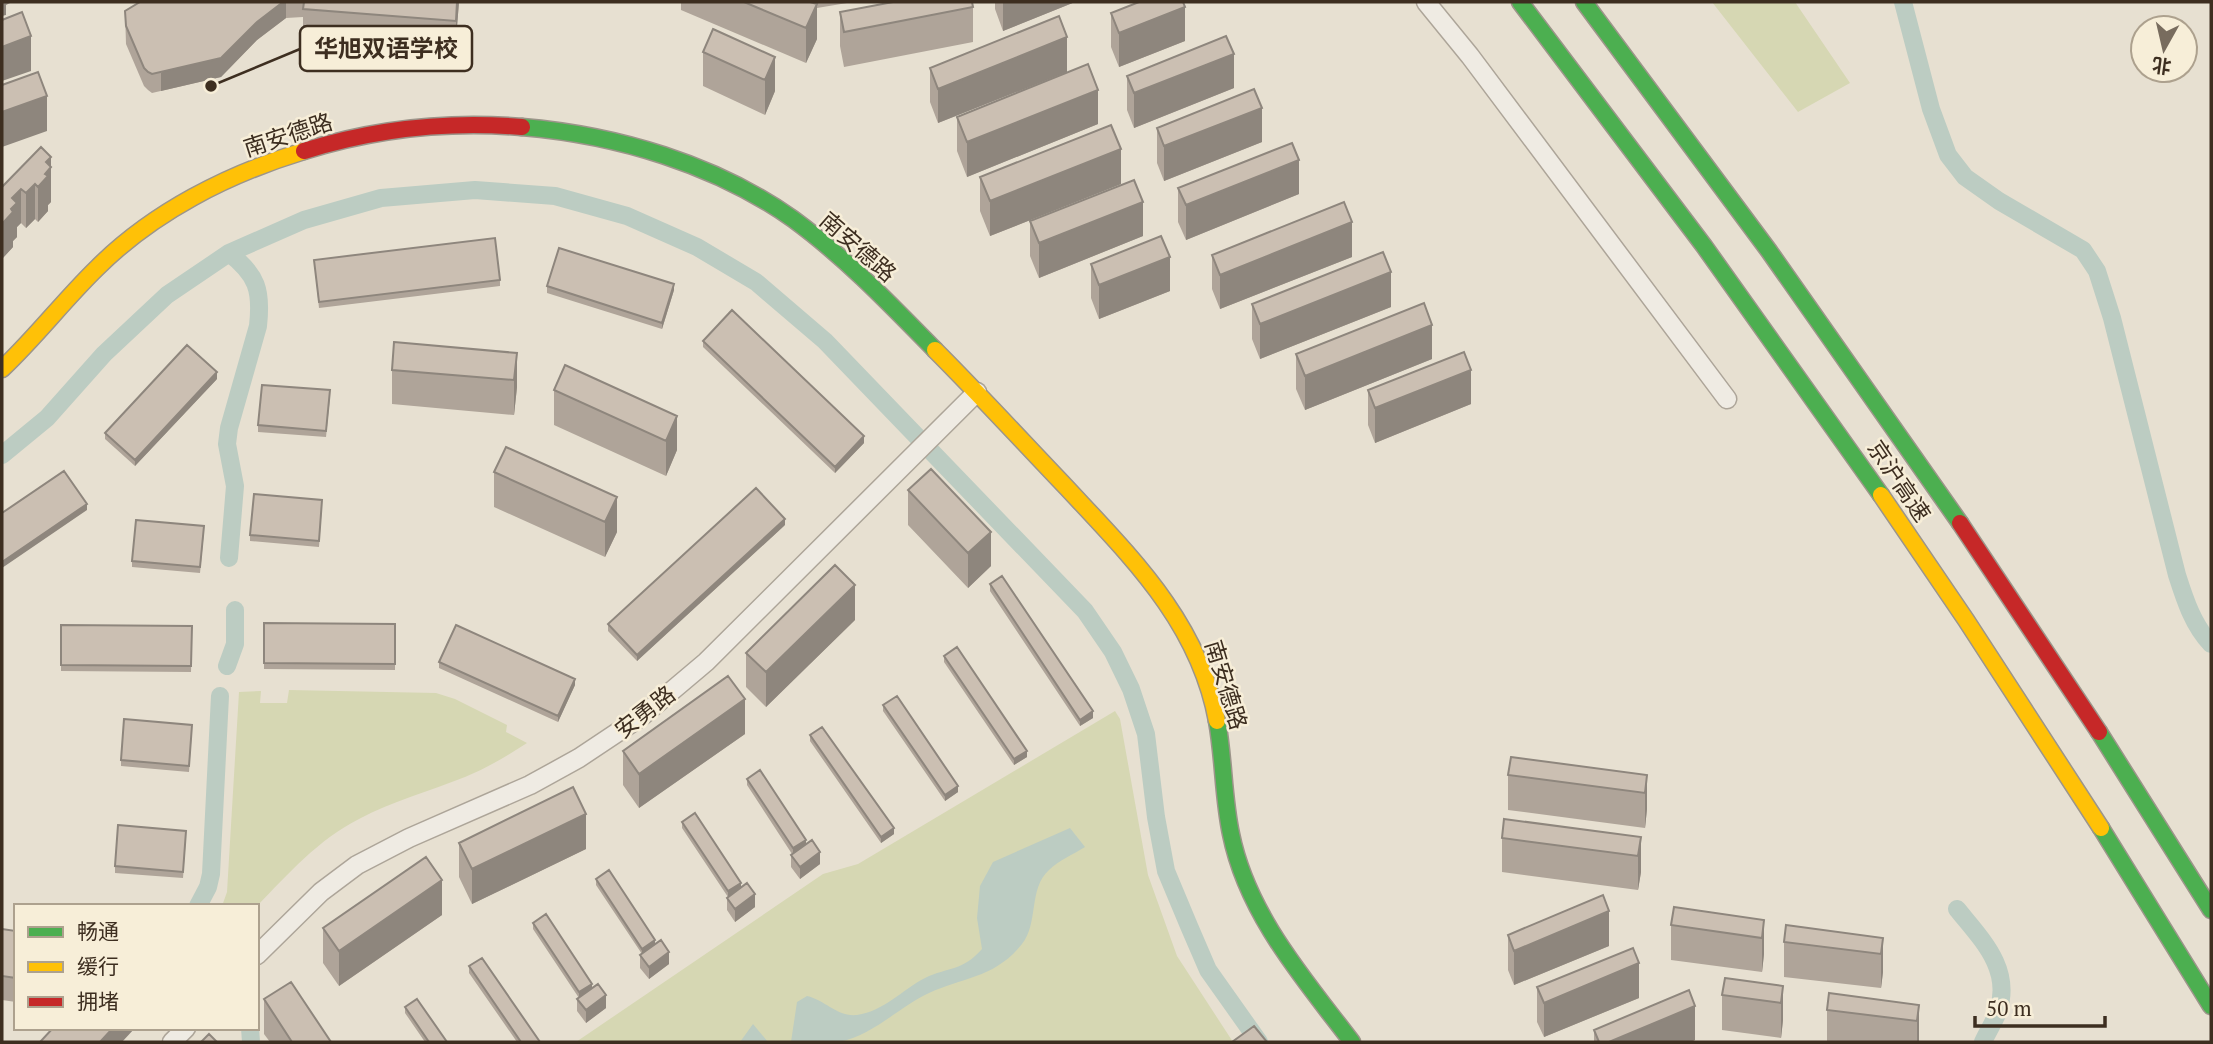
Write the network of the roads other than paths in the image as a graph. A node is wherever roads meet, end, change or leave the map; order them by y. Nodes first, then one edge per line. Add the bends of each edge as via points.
1 (1426, 2) edge
2 (1520, 2) edge
3 (1584, 2) edge
4 (2, 369) edge
5 (977, 392) junction
6 (1727, 398) dead end
7 (2211, 910) edge
8 (259, 953) edge
9 (2211, 1006) edge
10 (1352, 1042) edge

1 - 6 street
2 - 9 main road, 京沪高速 via 1794,369 2108,838
3 - 7 main road, 京沪高速 via 1835,341 1990,567
4 - 5 main road, 南安德路 via 112,253 197,195 258,166 325,145 391,130 456,124 591,136 645,149 747,190 811,233 861,276
5 - 8 street, 安勇路 via 706,662 642,716 530,785 357,865 321,892
5 - 10 main road, 南安德路 via 1148,576 1173,609 1192,646 1216,715 1227,810 1248,888 1291,962

